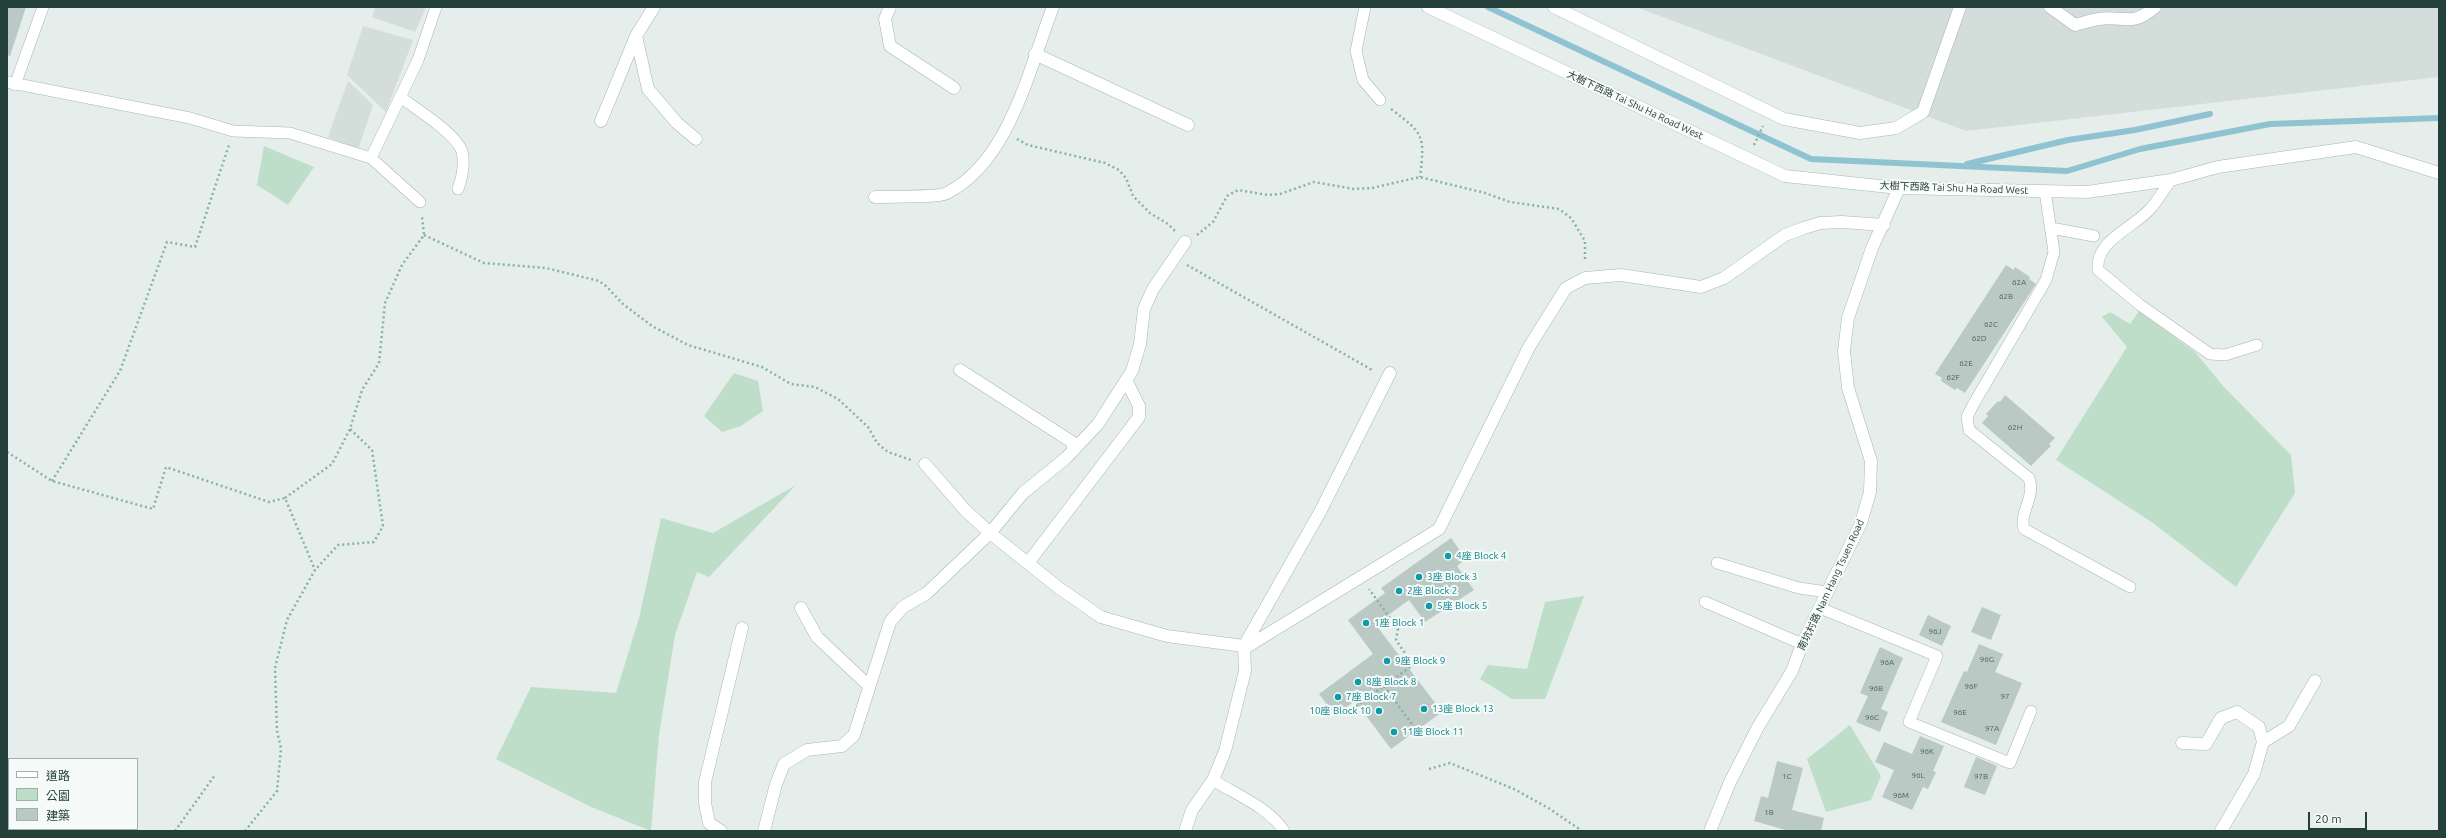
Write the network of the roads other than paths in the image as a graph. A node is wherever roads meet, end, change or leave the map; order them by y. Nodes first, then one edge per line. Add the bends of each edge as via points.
1 (43, 7) edge
2 (436, 7) edge
3 (654, 7) edge
4 (890, 7) edge
5 (1053, 7) edge
6 (1365, 7) edge
7 (1428, 7) edge
8 (1554, 7) edge
9 (1960, 7) edge
10 (2050, 7) edge
11 (2155, 7) edge
12 (636, 36) junction
13 (1035, 54) junction
14 (11, 84) edge
15 (954, 88) dead end
16 (400, 96) junction
17 (1380, 100) road end
18 (602, 121) dead end
19 (1188, 126) dead end
20 (696, 139) dead end
21 (371, 158) junction
22 (2439, 173) edge
23 (2171, 180) junction
24 (1899, 188) junction
25 (458, 189) dead end
26 (2044, 191) junction
27 (875, 197) dead end
28 (420, 202) road end
29 (1884, 225) junction
30 (2051, 228) junction
31 (2094, 236) dead end
32 (1185, 242) road end
33 (2257, 346) dead end
34 (960, 370) dead end
35 (1390, 373) road end
36 (1126, 380) junction
37 (1074, 450) junction
38 (925, 464) road end
39 (990, 533) junction
40 (1028, 563) junction
41 (1716, 563) dead end
42 (2130, 587) dead end
43 (1827, 592) junction
44 (1704, 602) dead end
45 (801, 608) dead end
46 (1820, 608) junction
47 (742, 628) dead end
48 (1802, 644) junction
49 (1244, 647) junction
50 (2315, 682) dead end
51 (869, 686) junction
52 (2031, 711) dead end
53 (2263, 742) junction
54 (2182, 743) dead end
55 (1213, 780) junction
56 (721, 831) edge
57 (764, 831) edge
58 (1185, 831) edge
59 (1284, 831) edge
60 (1710, 831) edge
61 (2221, 831) edge

1 - 14 lane
2 - 16 lane via 418,60
3 - 12 street
4 - 15 street via 885,19 890,46
5 - 13 street
6 - 17 lane via 1356,51 1363,80
7 - 24 street, 大樹下西路 Tai Shu Ha Road West via 1784,176
8 - 9 street via 1784,119 1860,133 1896,128 1922,112
10 - 11 street via 2075,25 2100,18 2130,21 2147,14
12 - 18 street
12 - 20 street via 648,89 677,123
13 - 19 street
13 - 27 street via 1008,129 979,170 946,194
14 - 21 lane via 190,118 233,130 290,133
16 - 21 lane
16 - 25 lane via 455,140 462,152 463,174
21 - 28 lane
22 - 23 street, 大樹下西路 Tai Shu Ha Road West via 2356,148 2218,167
23 - 26 street, 大樹下西路 Tai Shu Ha Road West via 2088,192
23 - 33 lane via 2151,208 2103,249 2097,260 2098,270 2140,305 2210,354 2225,355
24 - 26 street, 大樹下西路 Tai Shu Ha Road West
24 - 29 street, 南坑村路 Nam Hang Tsuen Road
26 - 30 lane
29 - 43 street, 南坑村路 Nam Hang Tsuen Road via 1872,248 1848,318 1844,351 1848,388 1871,461 1870,492 1861,523
29 - 49 street via 1842,222 1820,223 1804,228 1785,235 1724,278 1701,287 1621,275 1585,278 1566,288 1529,347 1439,529
30 - 31 lane
30 - 42 lane via 2054,252 2046,280 1973,405 1967,417 1969,430 2029,478 2033,488 2022,522 2024,530
32 - 36 street via 1169,262 1144,309 1137,357
34 - 37 street via 1072,442
35 - 49 street via 1320,512
36 - 37 street via 1098,424
36 - 40 street via 1139,406 1139,417
37 - 39 street via 1023,492
38 - 39 street via 965,510
39 - 40 street
39 - 51 street via 927,593 903,607 890,622
40 - 49 street via 1101,617 1167,636
41 - 43 lane via 1799,588
43 - 46 street, 南坑村路 Nam Hang Tsuen Road
44 - 48 lane
45 - 51 street via 817,637
46 - 48 street, 南坑村路 Nam Hang Tsuen Road
46 - 52 lane via 1937,656 1909,722 2010,763
47 - 56 street via 705,782 705,803 709,823
48 - 60 street, 南坑村路 Nam Hang Tsuen Road via 1792,670 1758,727 1730,782
49 - 55 street via 1245,671 1225,751
50 - 53 street via 2289,726
51 - 57 street via 854,735 849,742 842,746 807,750 784,764
53 - 54 street via 2259,727 2237,712 2221,718 2206,744
53 - 61 street via 2254,774
55 - 58 street via 1192,810
55 - 59 lane via 1262,810 1280,824

